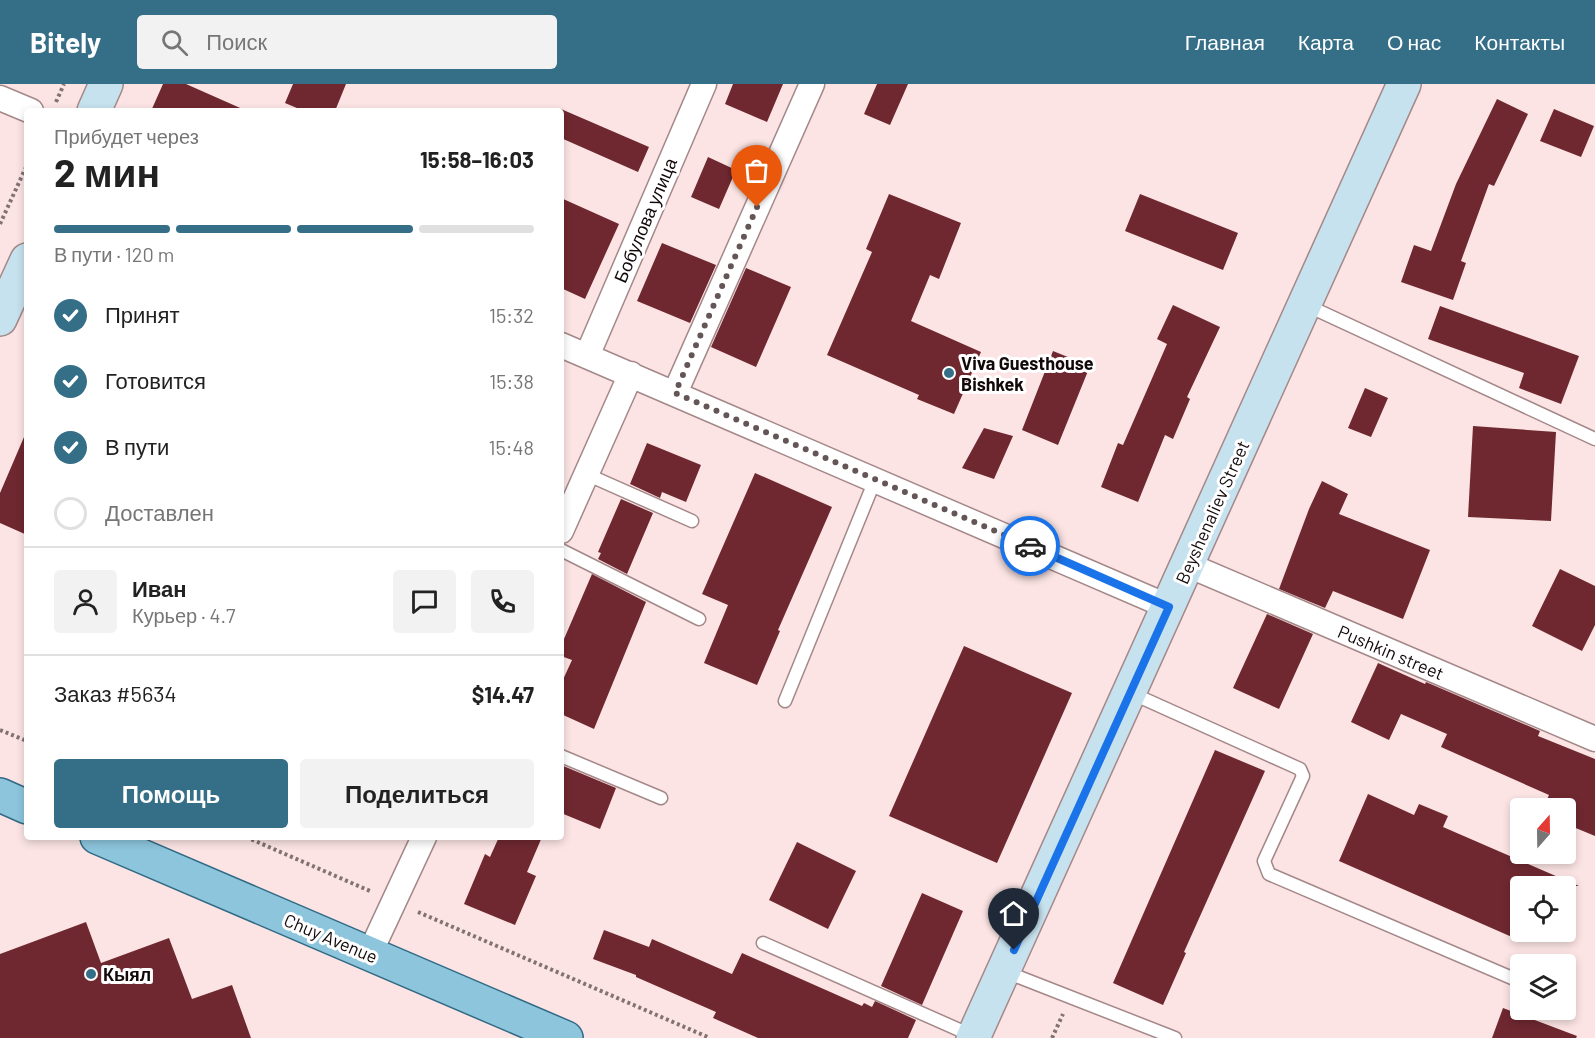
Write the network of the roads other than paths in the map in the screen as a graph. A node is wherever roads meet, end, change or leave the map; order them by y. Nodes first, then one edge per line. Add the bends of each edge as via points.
1 (106, 84) edge
2 (704, 84) edge
3 (812, 84) edge
4 (1404, 84) edge
5 (0, 98) edge
6 (24, 108) edge
7 (95, 108) edge
8 (24, 267) edge
9 (1305, 305) junction
10 (0, 319) edge
11 (564, 346) edge
12 (587, 356) junction
13 (631, 374) junction
14 (675, 393) junction
15 (1595, 439) edge
16 (586, 474) junction
17 (875, 480) junction
18 (692, 521) dead end
19 (564, 524) edge
20 (564, 552) edge
21 (1188, 565) junction
22 (1169, 607) junction
23 (699, 619) dead end
24 (1130, 693) junction
25 (785, 701) dead end
26 (1595, 739) edge
27 (564, 757) edge
28 (0, 795) edge
29 (661, 798) dead end
30 (24, 806) edge
31 (103, 840) edge
32 (423, 840) edge
33 (763, 943) dead end
34 (369, 955) junction
35 (1004, 971) junction
36 (1510, 977) edge
37 (974, 1037) edge
38 (566, 1038) edge
39 (1175, 1038) edge

1 - 7 street
2 - 12 street, Бобулова улица
3 - 14 street
4 - 9 street, Beyshenaliev Street
5 - 6 street
8 - 10 street
9 - 15 lane
9 - 21 street, Beyshenaliev Street
11 - 12 street
12 - 13 street
13 - 14 street
13 - 16 street
14 - 17 street
16 - 18 lane
16 - 19 street
17 - 22 street
17 - 25 lane
20 - 23 lane
21 - 22 street, Beyshenaliev Street
21 - 26 street, Pushkin street
22 - 24 street, Beyshenaliev Street
24 - 35 street, Beyshenaliev Street
24 - 36 lane via 1300,769 1303,776 1264,861 1269,874
27 - 29 lane
28 - 30 main road
31 - 34 main road, Chuy Avenue
32 - 34 street
33 - 37 lane
34 - 38 main road, Chuy Avenue
35 - 37 street, Beyshenaliev Street
35 - 39 lane

